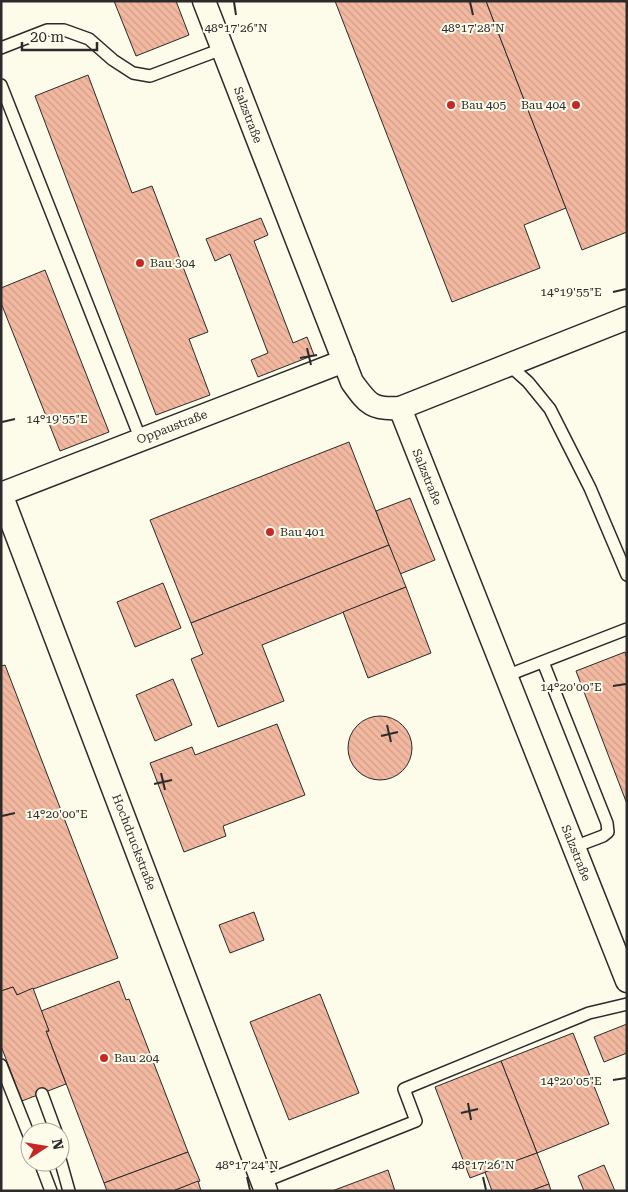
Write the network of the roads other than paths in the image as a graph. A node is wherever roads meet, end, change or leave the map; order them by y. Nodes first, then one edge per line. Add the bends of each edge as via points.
1 (204, 1) edge
2 (1, 48) edge
3 (222, 49) junction
4 (1, 85) edge
5 (627, 318) edge
6 (344, 361) junction
7 (509, 365) junction
8 (400, 408) junction
9 (141, 440) junction
10 (1, 494) edge
11 (627, 575) edge
12 (627, 629) edge
13 (543, 662) junction
14 (506, 676) junction
15 (574, 848) junction
16 (627, 981) edge
17 (627, 1004) edge
18 (1, 1065) edge
19 (42, 1094) dead end
20 (24, 1122) edge
21 (52, 1122) edge
22 (44, 1172) edge
23 (64, 1172) edge
24 (264, 1187) edge
25 (51, 1191) edge
26 (69, 1191) edge

1 - 3 street, Salzstraße
2 - 3 lane via 48,30 64,30 89,39 133,73 150,76
3 - 6 street, Salzstraße
4 - 9 lane
5 - 7 street
6 - 8 street, Salzstraße via 352,382 366,402 383,409
6 - 9 street, Oppaustraße
7 - 8 street
7 - 11 lane via 550,409 590,488
8 - 14 street, Salzstraße
9 - 10 street, Oppaustraße
10 - 24 street, Hochdruckstraße
12 - 13 lane
13 - 14 lane
13 - 15 lane via 607,823 608,832 603,836
14 - 15 street, Salzstraße
15 - 16 street, Salzstraße
17 - 24 lane via 589,1014 404,1090 416,1121
18 - 20 lane
19 - 21 lane
22 - 25 lane
23 - 26 lane

